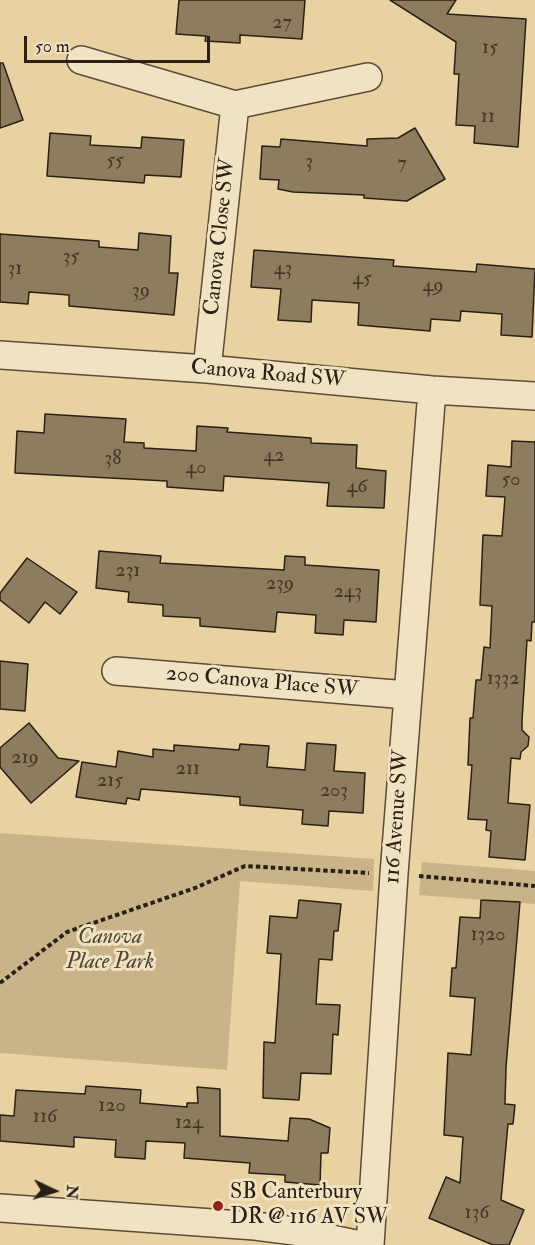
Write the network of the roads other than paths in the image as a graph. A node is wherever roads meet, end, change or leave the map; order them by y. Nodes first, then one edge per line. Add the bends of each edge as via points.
1 (81, 60) dead end
2 (368, 77) dead end
3 (235, 105) junction
4 (0, 355) edge
5 (207, 369) junction
6 (432, 390) junction
7 (535, 396) edge
8 (116, 671) dead end
9 (407, 695) junction
10 (0, 1208) edge
11 (360, 1245) edge
12 (370, 1245) edge

1 - 3 street
2 - 3 street
3 - 5 street, Canova Close SW
4 - 5 street, Canova Road SW
5 - 6 street, Canova Road SW
6 - 7 street, Canova Road SW
6 - 9 street, 116 Avenue SW
8 - 9 street, 200 Canova Place SW
9 - 12 street, 116 Avenue SW
10 - 11 street via 255,1226

